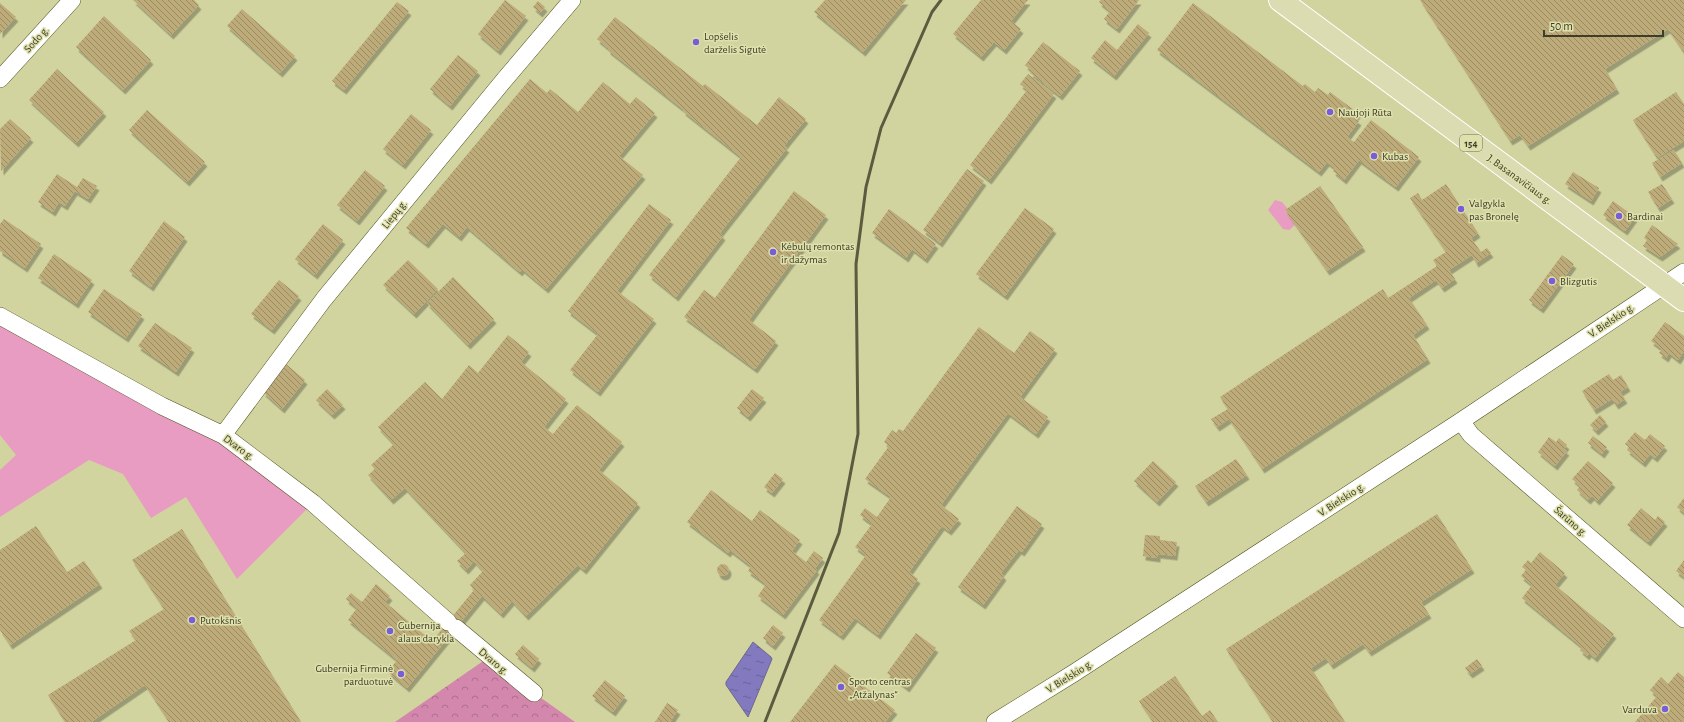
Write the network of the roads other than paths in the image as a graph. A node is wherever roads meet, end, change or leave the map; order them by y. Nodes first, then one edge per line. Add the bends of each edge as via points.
1 (72, 0) edge
2 (572, 0) edge
3 (1280, 0) edge
4 (0, 79) edge
5 (1684, 272) edge
6 (1663, 285) junction
7 (1684, 300) edge
8 (0, 316) edge
9 (1461, 421) junction
10 (223, 435) junction
11 (1684, 619) edge
12 (534, 693) dead end
13 (995, 722) edge

1 - 4 street, Sodo g.
2 - 10 street, Liepų g. via 329,293
3 - 6 main road, J. Basanavičiaus g. / 154
5 - 6 street, V. Bielskio g.
6 - 7 main road, J. Basanavičiaus g. / 154
6 - 9 street, V. Bielskio g.
8 - 10 street, Dvaro g. via 162,406
9 - 11 street, Šarūno g. via 1471,435
9 - 13 street, V. Bielskio g.
10 - 12 street, Dvaro g. via 313,503

